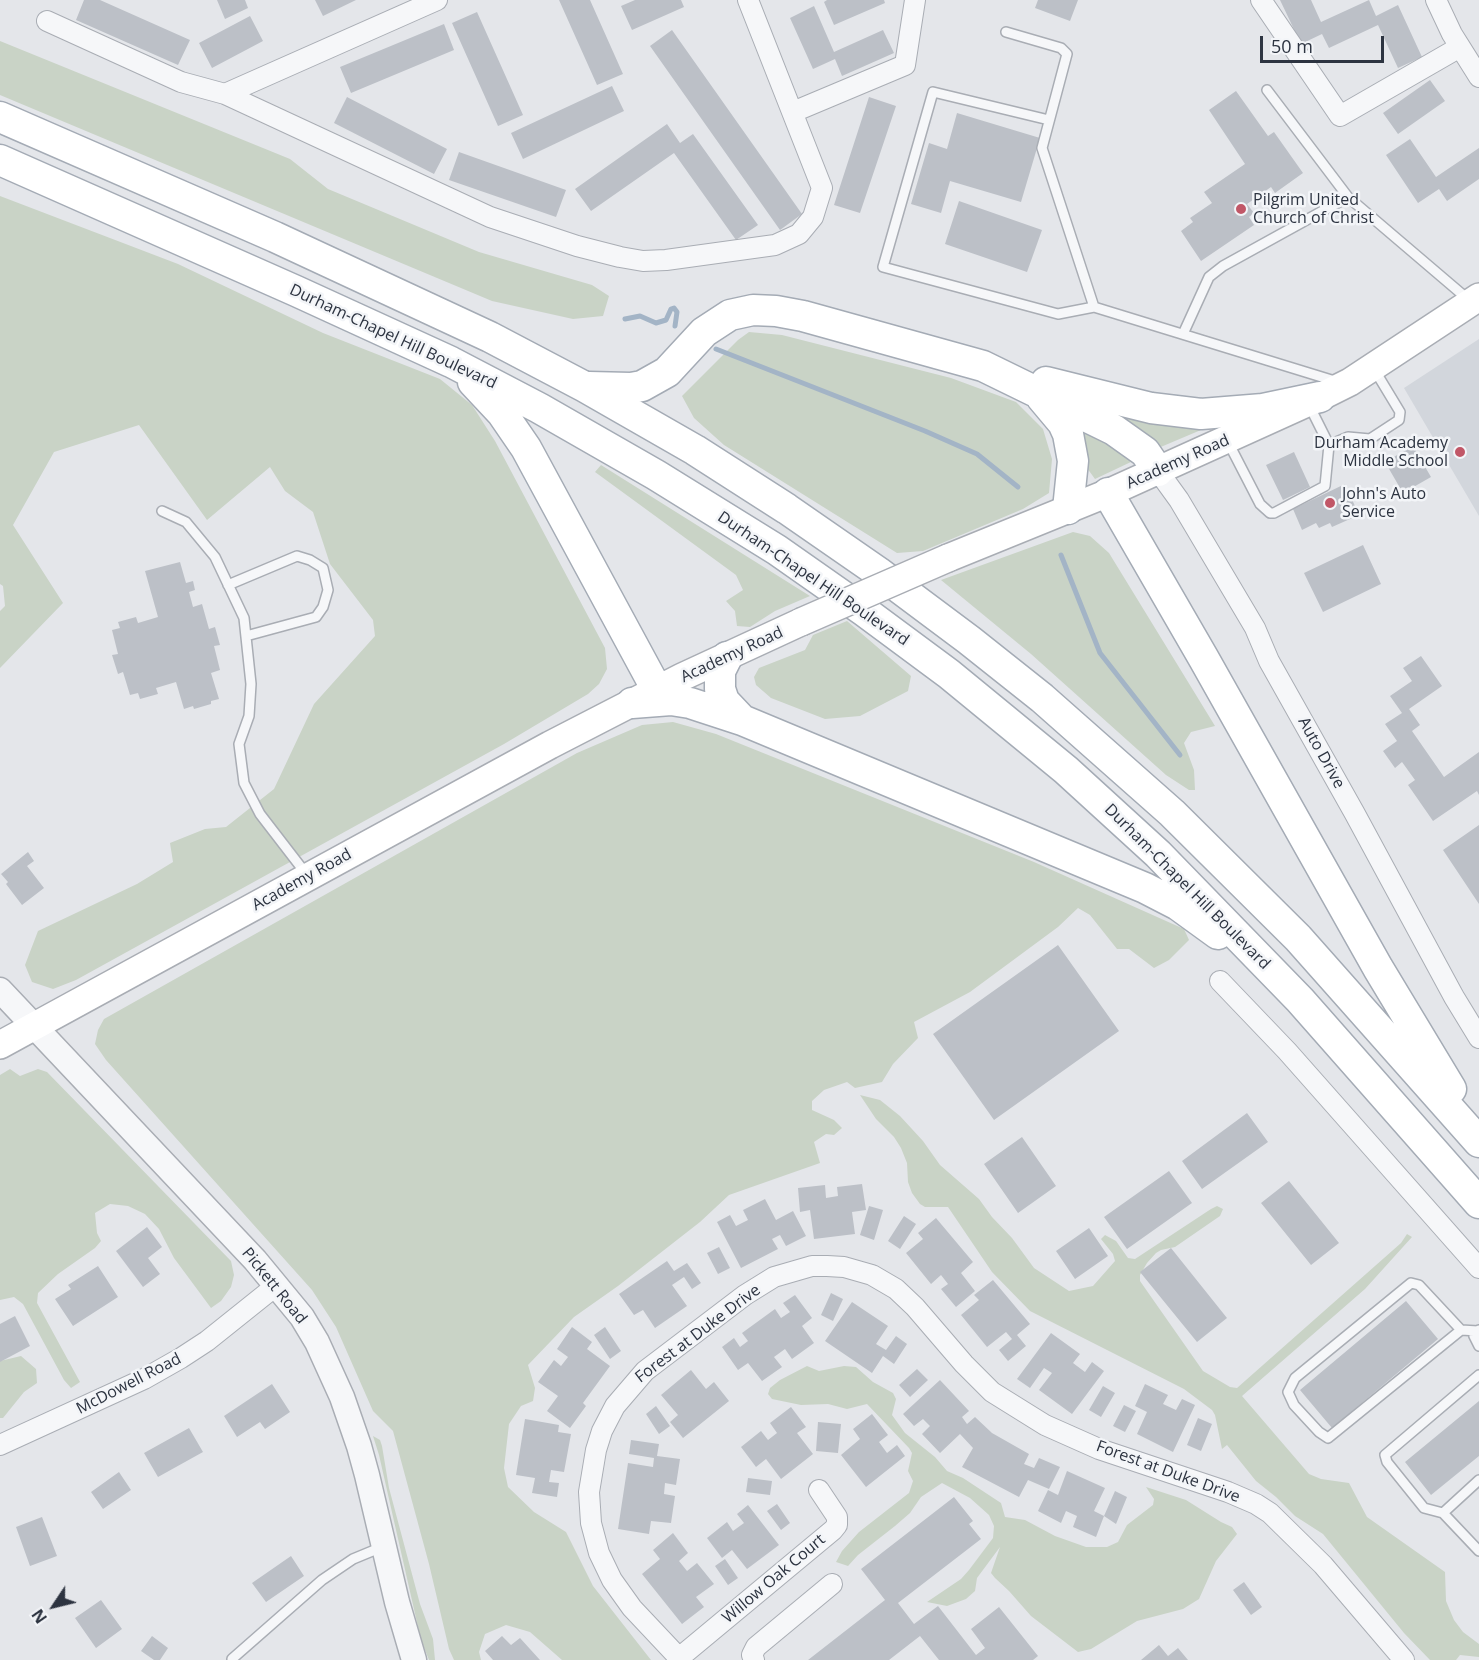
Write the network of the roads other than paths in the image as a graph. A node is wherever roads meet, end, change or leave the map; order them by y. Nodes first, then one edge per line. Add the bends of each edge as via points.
1 (437, 0) edge
2 (748, 0) edge
3 (915, 0) edge
4 (1261, 0) edge
5 (1436, 0) edge
6 (47, 21) dead end
7 (1006, 32) dead end
8 (1460, 47) junction
9 (1479, 76) edge
10 (1267, 90) dead end
11 (225, 94) junction
12 (793, 112) junction
13 (0, 117) edge
14 (1049, 120) junction
15 (0, 160) edge
16 (1348, 197) junction
17 (1475, 300) edge
18 (1094, 307) junction
19 (1183, 334) junction
20 (451, 362) junction
21 (983, 366) junction
22 (1373, 368) junction
23 (1346, 384) junction
24 (585, 387) junction
25 (1037, 392) junction
26 (1314, 400) junction
27 (1227, 440) junction
28 (1329, 445) junction
29 (1158, 471) junction
30 (1108, 493) junction
31 (1068, 509) junction
32 (162, 511) dead end
33 (228, 585) junction
34 (246, 636) junction
35 (727, 657) junction
36 (645, 696) junction
37 (742, 720) junction
38 (309, 877) junction
39 (1220, 981) dead end
40 (0, 990) edge
41 (1300, 1000) junction
42 (34, 1027) junction
43 (1479, 1038) edge
44 (0, 1046) edge
45 (1479, 1135) edge
46 (1479, 1142) edge
47 (1479, 1203) edge
48 (1479, 1268) edge
49 (277, 1285) junction
50 (1461, 1330) junction
51 (1479, 1330) edge
52 (1479, 1346) edge
53 (1479, 1375) edge
54 (0, 1446) edge
55 (1479, 1480) edge
56 (819, 1490) dead end
57 (1443, 1513) junction
58 (384, 1546) junction
59 (1479, 1551) edge
60 (832, 1584) dead end
61 (232, 1659) edge
62 (680, 1659) edge
63 (414, 1660) edge
64 (754, 1660) edge
65 (1404, 1660) edge

1 - 11 street
2 - 12 street
3 - 12 street via 905,65
4 - 8 street via 1340,116
5 - 8 street
6 - 11 street via 181,82
7 - 14 lane via 1061,48 1067,54
8 - 9 street
10 - 16 lane
11 - 12 street via 490,218 577,246 643,261 775,245 799,234 813,217 822,188
13 - 24 main road via 389,289
14 - 18 lane via 1042,148
14 - 18 lane via 933,92 883,267 1058,314
15 - 20 main road, Durham-Chapel Hill Boulevard
16 - 17 lane
16 - 19 lane via 1222,266 1209,277
17 - 22 main road, Academy Road
18 - 19 lane
19 - 23 lane
20 - 36 main road via 502,413 526,448
20 - 41 main road, Durham-Chapel Hill Boulevard via 656,475 767,543 949,674 1066,770 1158,854
21 - 24 main road via 803,316 753,310 738,312 704,332 653,382 631,388
21 - 25 main road
21 - 26 main road via 1131,404 1186,413 1234,412
22 - 23 main road, Academy Road
22 - 28 lane via 1400,412 1399,420 1370,439 1348,437
23 - 26 main road, Academy Road
24 - 46 main road via 787,509 969,639 1042,699 1122,767 1236,874
25 - 29 main road via 1114,430 1145,452
25 - 31 main road via 1068,434 1072,461
26 - 27 main road, Academy Road
26 - 28 lane
27 - 28 lane via 1260,504 1270,513 1325,486
27 - 29 main road, Academy Road
29 - 30 main road, Academy Road
29 - 43 street, Auto Drive via 1255,628 1269,661
30 - 31 main road, Academy Road
30 - 45 main road via 1388,987
31 - 35 main road, Academy Road, bridge
32 - 33 lane via 186,522 215,557
33 - 34 lane via 244,618
33 - 34 lane via 297,556 322,568 328,590 316,616
34 - 38 lane via 251,684 249,716 239,744 244,783 260,814
35 - 36 main road, Academy Road
35 - 37 main road via 720,671 720,689 724,701
36 - 37 main road via 690,703
36 - 38 main road, Academy Road
37 - 41 main road via 1178,905
38 - 42 main road, Academy Road
39 - 48 street
40 - 42 street, Pickett Road
41 - 47 main road, Durham-Chapel Hill Boulevard
42 - 44 main road, Academy Road
42 - 49 street, Pickett Road
49 - 54 street, McDowell Road via 181,1358
49 - 58 street, Pickett Road via 317,1342 342,1397
50 - 50 lane via 1328,1438 1294,1405 1288,1392 1295,1378 1411,1283 1419,1285
50 - 51 lane
51 - 52 lane via 1474,1336
53 - 57 lane via 1385,1455 1424,1508
55 - 57 lane
56 - 62 street, Willow Oak Court via 837,1518 833,1530
57 - 59 lane
58 - 61 lane via 353,1559 321,1580
58 - 63 street, Pickett Road
60 - 64 street via 756,1647
62 - 65 street, Forest at Duke Drive via 632,1608 599,1553 591,1523 590,1492 602,1431 615,1406 645,1371 745,1295 774,1277 812,1266 827,1266 872,1275 896,1289 992,1392 1045,1425 1099,1449 1228,1492 1270,1513 1323,1565

